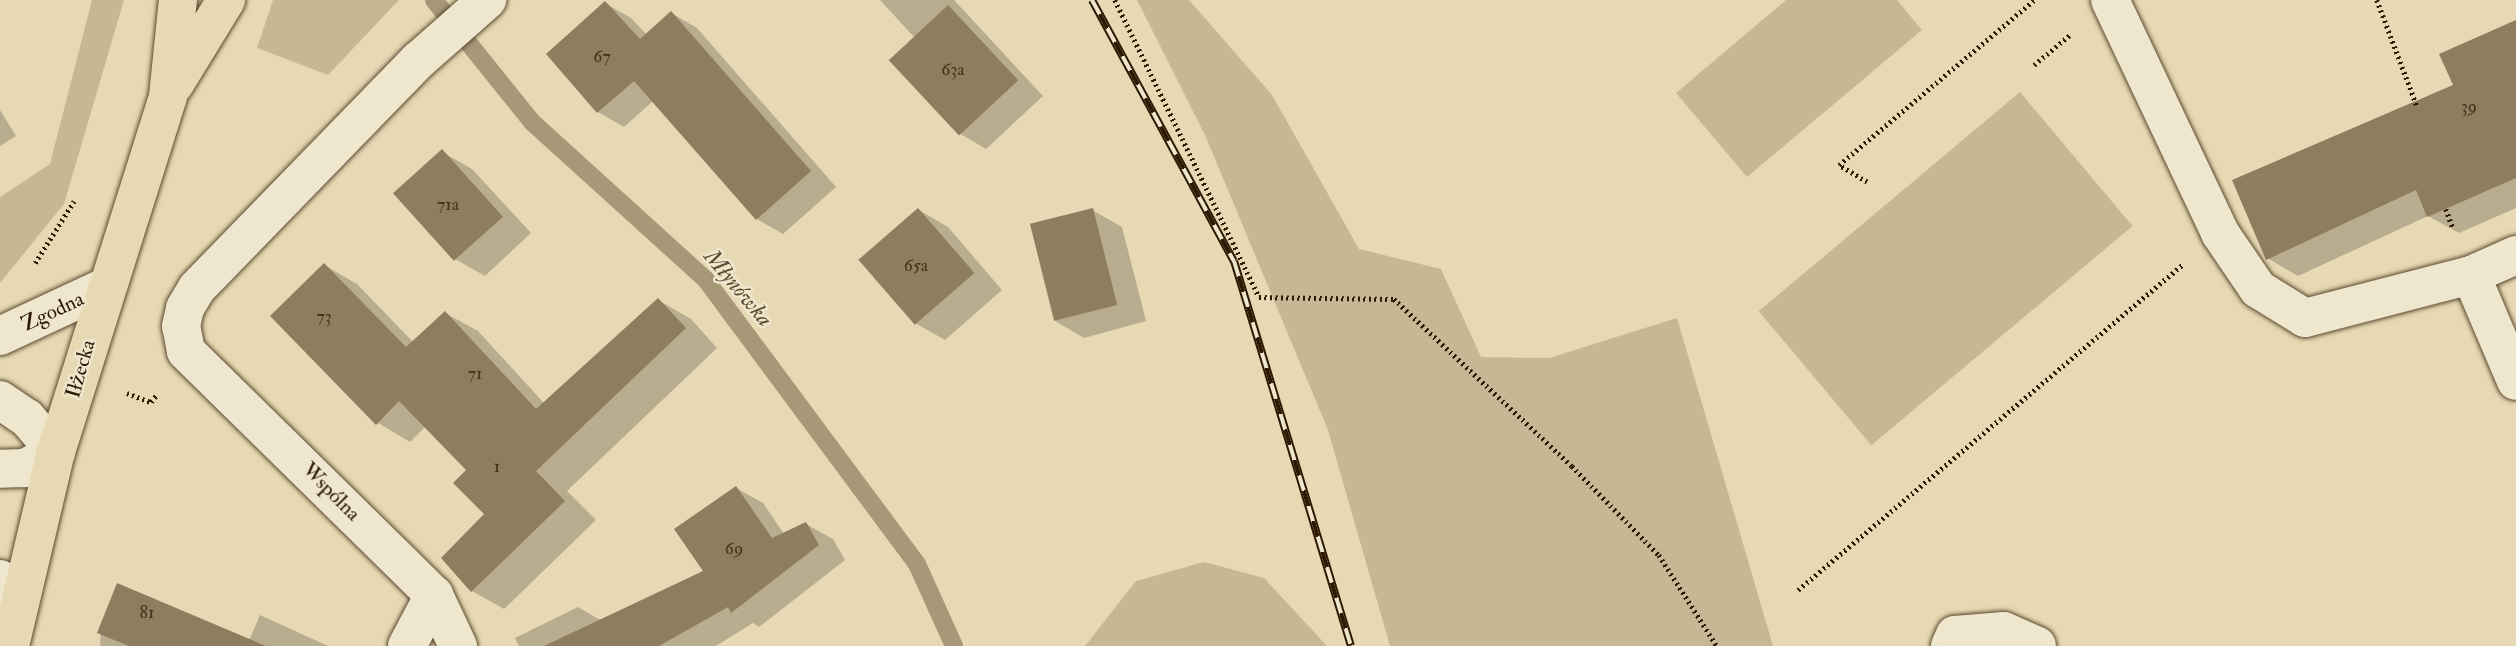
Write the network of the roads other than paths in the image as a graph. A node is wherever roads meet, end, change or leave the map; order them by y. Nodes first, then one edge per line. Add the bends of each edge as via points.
1 (178, 0) edge
2 (226, 0) edge
3 (2110, 0) edge
4 (483, 4) edge
5 (168, 96) junction
6 (2516, 255) edge
7 (2471, 275) junction
8 (105, 287) junction
9 (0, 336) edge
10 (2516, 381) edge
11 (0, 400) edge
12 (56, 452) junction
13 (0, 469) edge
14 (9, 593) edge
15 (434, 595) junction
16 (10, 646) edge
17 (407, 646) edge
18 (458, 646) edge
19 (1950, 646) edge
20 (2037, 646) edge

1 - 5 main road, Iłżecka
2 - 5 main road, Iłżecka
3 - 7 street via 2220,233 2258,289 2305,318
4 - 15 street, Wspólna via 419,60 197,288 185,307 181,326 186,351
5 - 8 main road, Iłżecka
6 - 7 street
7 - 10 street
8 - 9 street, Zgodna
8 - 12 main road, Iłżecka
11 - 12 street via 27,418
12 - 13 street via 24,468
12 - 14 main road, Iłżecka
14 - 16 main road, Iłżecka
15 - 17 street
15 - 18 street, Wspólna
19 - 20 street via 1955,635 2004,631

